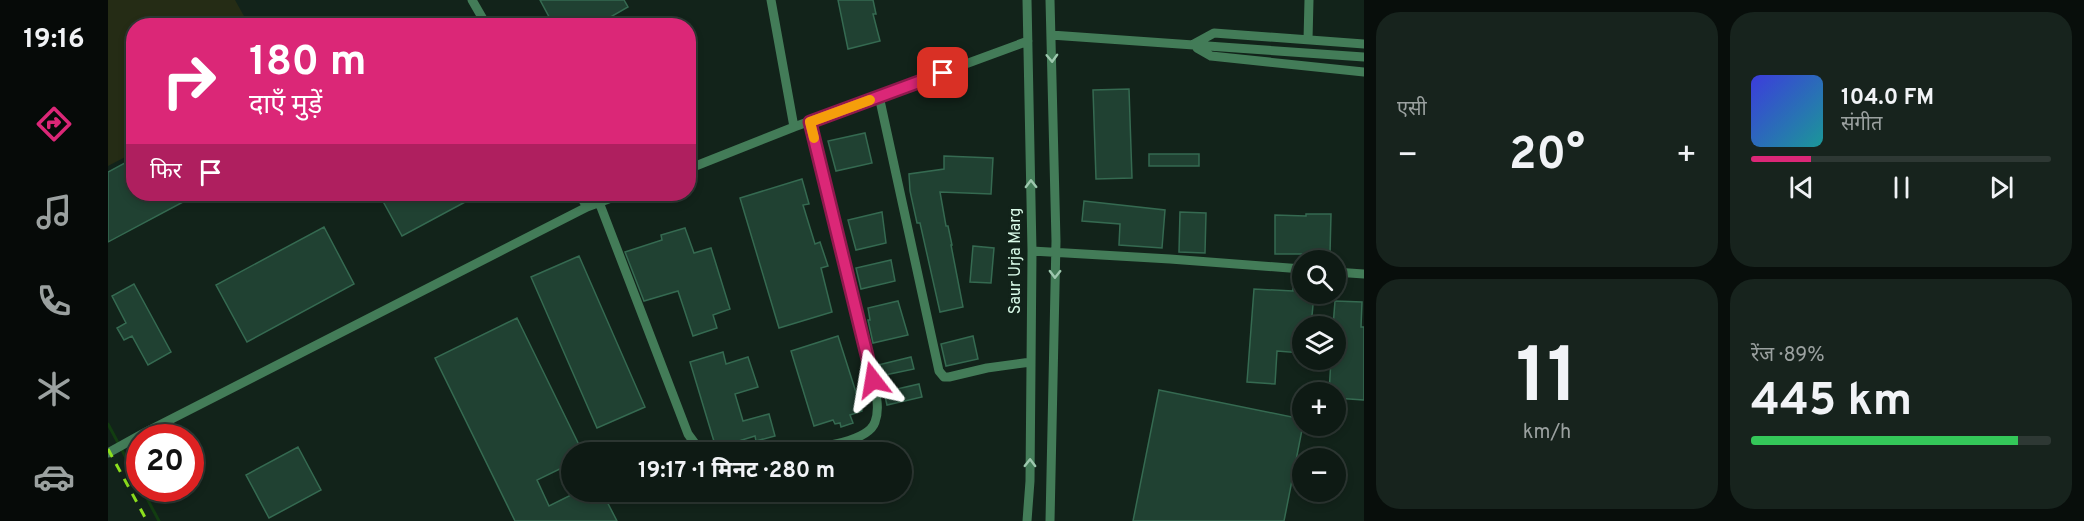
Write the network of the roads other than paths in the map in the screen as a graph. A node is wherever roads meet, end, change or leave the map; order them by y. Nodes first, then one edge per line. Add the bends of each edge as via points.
1 (472, 0) edge
2 (771, 0) edge
3 (1028, 0) edge
4 (1050, 0) edge
5 (1309, 0) edge
6 (482, 18) edge
7 (1051, 36) junction
8 (1308, 40) junction
9 (1028, 41) junction
10 (1364, 44) edge
11 (1192, 45) junction
12 (1364, 57) edge
13 (1364, 72) edge
14 (879, 96) junction
15 (810, 122) junction
16 (794, 128) junction
17 (696, 165) edge
18 (583, 201) edge
19 (599, 202) joint
20 (587, 207) junction
21 (1032, 251) junction
22 (1055, 252) junction
23 (1292, 268) edge
24 (1346, 273) edge
25 (1364, 274) edge
26 (1031, 362) junction
27 (694, 442) edge
28 (838, 442) edge
29 (116, 448) edge
30 (1028, 521) edge
31 (1050, 521) edge

1 - 6 street
2 - 16 street
3 - 9 street, Saur Urja Marg
4 - 7 street
5 - 8 street
7 - 11 street
7 -> 22 street
8 - 10 street
8 - 11 street via 1214,33
9 - 14 street
21 -> 9 street, Saur Urja Marg
11 - 12 street
11 - 13 street via 1211,56
14 - 15 street
14 - 26 street via 941,375 949,377
15 - 16 street
15 - 28 street via 877,398 875,423 870,430
16 - 17 street
18 - 20 street
19 - 20 street
19 - 27 street
20 - 29 street
21 - 22 street
21 - 26 street, Saur Urja Marg
22 - 23 street
22 -> 31 street
24 - 25 street
30 -> 26 street, Saur Urja Marg

